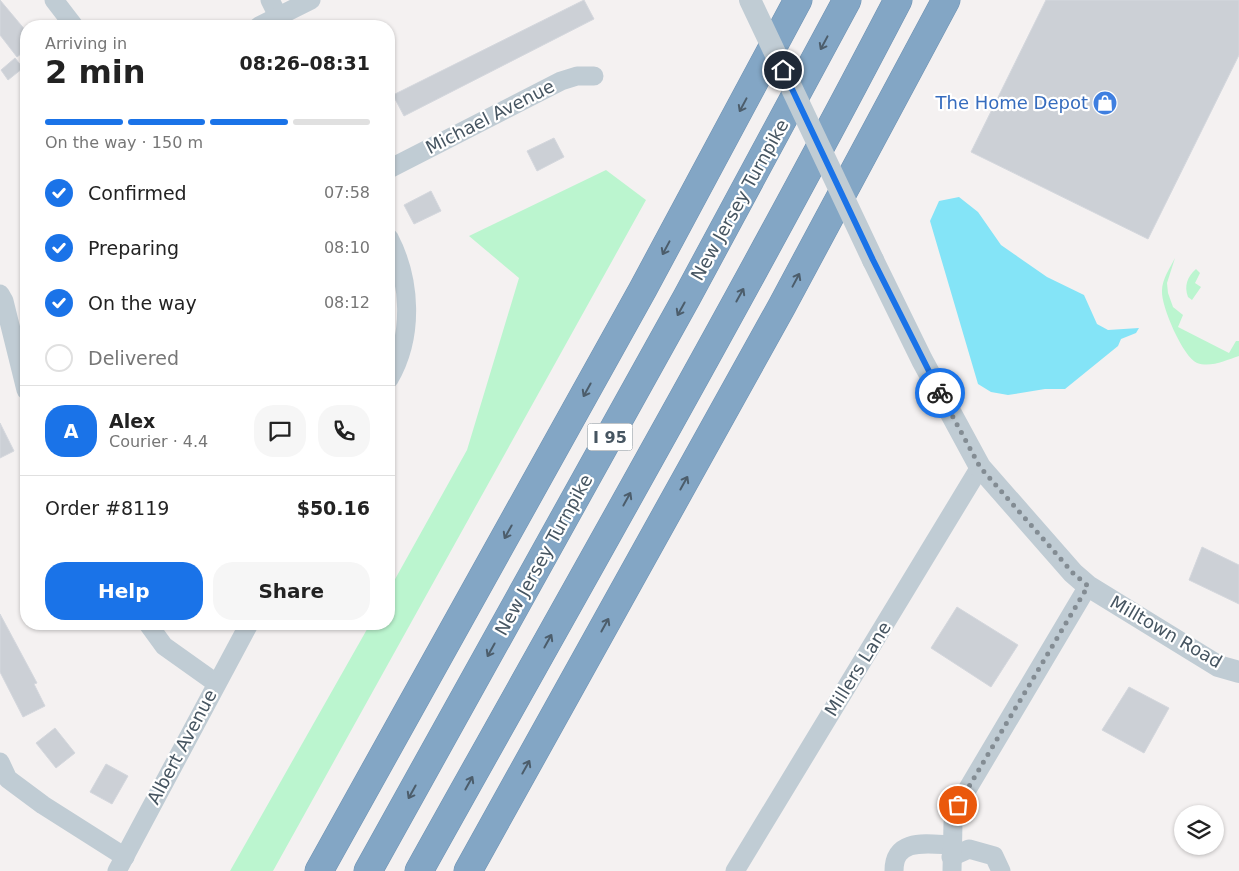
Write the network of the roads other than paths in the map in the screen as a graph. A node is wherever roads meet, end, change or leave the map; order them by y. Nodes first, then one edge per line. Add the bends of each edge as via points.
1 (54, 0) edge
2 (311, 0) edge
3 (750, 0) edge
4 (798, 0) edge
5 (847, 0) edge
6 (898, 0) edge
7 (946, 0) edge
8 (277, 14) edge
9 (69, 20) edge
10 (594, 76) dead end
11 (395, 166) edge
12 (395, 253) edge
13 (0, 294) edge
14 (19, 330) edge
15 (395, 362) edge
16 (980, 467) junction
17 (1088, 586) junction
18 (152, 630) edge
19 (246, 630) edge
20 (1239, 672) edge
21 (216, 683) junction
22 (0, 762) edge
23 (952, 858) edge
24 (121, 864) edge
25 (320, 871) edge
26 (368, 871) edge
27 (419, 871) edge
28 (468, 871) edge
29 (735, 871) edge
30 (894, 871) edge
31 (1001, 871) edge

1 - 9 street
2 - 8 street
3 - 16 street, Milltown Road, bridge via 922,360
4 -> 25 highway, I 95 via 644,289
5 -> 26 highway, New Jersey Turnpike / I 95 via 688,297
27 -> 6 highway, I 95 via 834,124
28 -> 7 highway via 782,306
10 - 11 street, Michael Avenue via 577,76 562,81
12 - 15 street via 403,273 407,303 404,336
13 - 14 street
16 - 17 street, Milltown Road
16 - 29 street, Millers Lane
17 - 20 street, Milltown Road via 1218,666
17 - 23 street via 958,805 953,823
18 - 21 street via 164,646
19 - 21 street, Albert Avenue
21 - 24 street, Albert Avenue
22 - 24 street via 8,779
23 - 30 street via 914,844 898,854
23 - 31 street via 969,849 994,856

